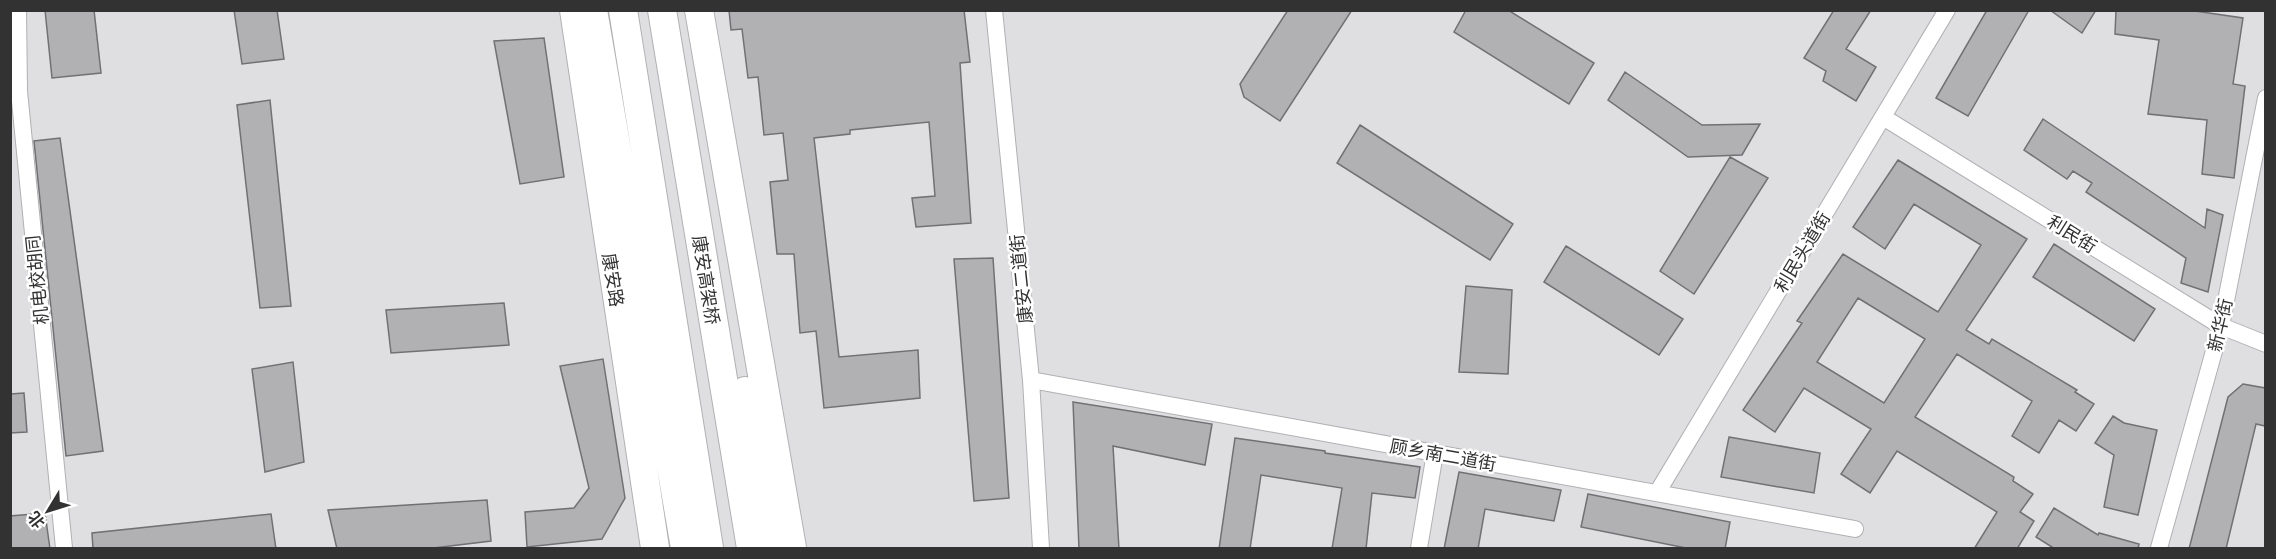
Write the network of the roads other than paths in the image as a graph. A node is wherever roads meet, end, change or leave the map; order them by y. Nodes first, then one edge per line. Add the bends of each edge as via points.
1 (18, 10) edge
2 (574, 10) edge
3 (593, 10) edge
4 (623, 10) edge
5 (662, 10) edge
6 (682, 10) edge
7 (699, 10) edge
8 (993, 10) edge
9 (1947, 10) edge
10 (2265, 98) edge
11 (1882, 117) junction
12 (2221, 326) junction
13 (2265, 344) edge
14 (1031, 380) junction
15 (1435, 453) junction
16 (1657, 493) junction
17 (1855, 529) dead end
18 (64, 549) edge
19 (655, 549) edge
20 (685, 549) edge
21 (709, 549) edge
22 (751, 549) edge
23 (771, 549) edge
24 (792, 549) edge
25 (1041, 549) edge
26 (1419, 549) edge
27 (2159, 549) edge

1 - 18 street, 机电校胡同 via 18,91
2 - 19 highway, 康安路
3 - 20 highway
4 - 21 highway
5 - 22 highway, 康安高架桥
6 - 23 highway
7 - 24 highway
8 - 14 street, 康安二道街
9 - 11 street, 利民头道街
10 - 12 street, 新华街
11 - 12 street, 利民街
11 - 16 street, 利民头道街
12 - 13 street, 利民街
12 - 27 street, 新华街
14 - 15 street, 顾乡南二道街
14 - 25 street, 康安二道街
15 - 16 street, 顾乡南二道街
15 - 26 street
16 - 17 street, 顾乡南二道街

